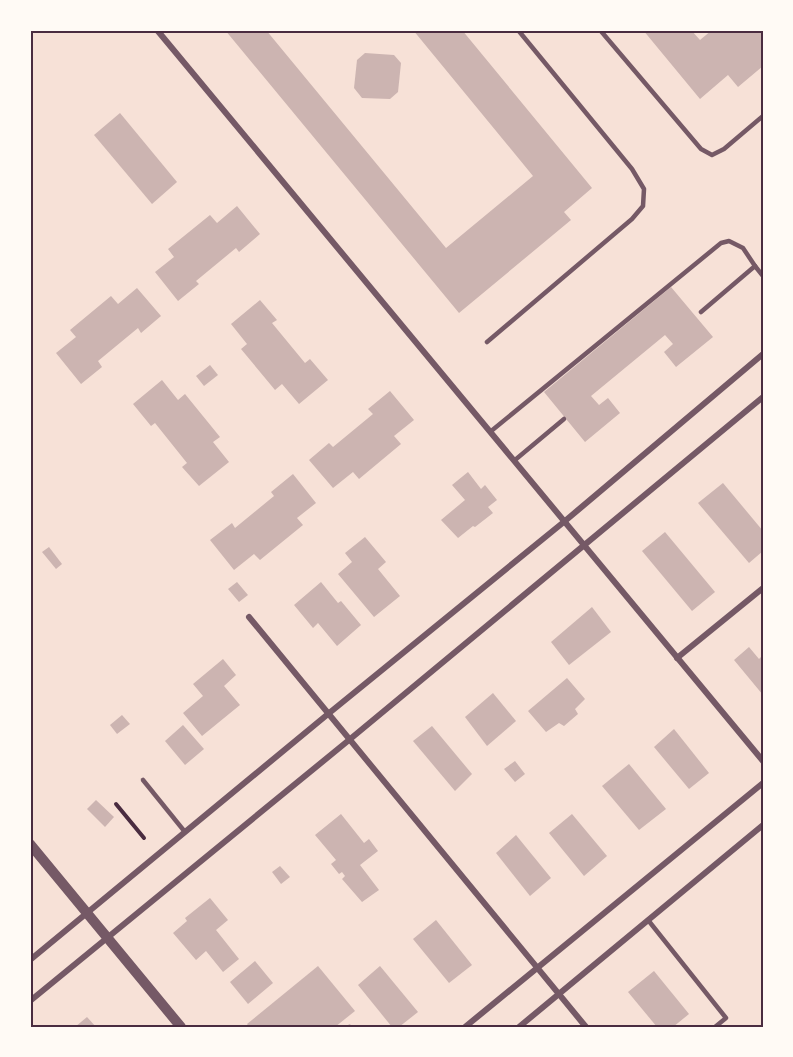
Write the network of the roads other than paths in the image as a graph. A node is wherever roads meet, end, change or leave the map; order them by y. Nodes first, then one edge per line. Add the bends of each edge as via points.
1 (157, 30) edge
2 (518, 30) edge
3 (600, 30) edge
4 (763, 116) edge
5 (755, 266) junction
6 (763, 276) edge
7 (701, 312) dead end
8 (487, 342) dead end
9 (763, 354) edge
10 (763, 397) edge
11 (564, 419) dead end
12 (490, 432) junction
13 (514, 460) junction
14 (565, 521) junction
15 (584, 544) junction
16 (763, 588) edge
17 (249, 617) dead end
18 (677, 658) junction
19 (328, 714) junction
20 (349, 740) junction
21 (763, 761) edge
22 (143, 780) dead end
23 (763, 783) edge
24 (763, 825) edge
25 (185, 832) junction
26 (30, 844) edge
27 (87, 912) junction
28 (648, 920) junction
29 (108, 938) junction
30 (30, 960) edge
31 (537, 968) junction
32 (559, 994) junction
33 (30, 1001) edge
34 (181, 1027) edge
35 (465, 1027) edge
36 (519, 1027) edge
37 (586, 1027) edge
38 (715, 1027) edge

1 - 12 street
2 - 8 lane via 632,169 644,189 643,206
3 - 4 lane via 701,149 712,155
5 - 6 lane
5 - 7 lane
5 - 12 lane via 743,248 729,241 721,243
9 - 14 street
10 - 15 street
11 - 13 lane
12 - 13 street
13 - 14 street
14 - 15 street
14 - 19 street
15 - 18 street
15 - 20 street
16 - 18 street
17 - 19 street
18 - 21 street
19 - 20 street
19 - 25 street
20 - 29 street
20 - 31 street
22 - 25 lane
23 - 31 street
24 - 28 street
25 - 27 street
26 - 27 street
27 - 29 street
27 - 30 street
28 - 32 street
28 - 38 lane via 726,1018
29 - 33 street
29 - 34 street
31 - 32 street
31 - 35 street
32 - 36 street
32 - 37 street

